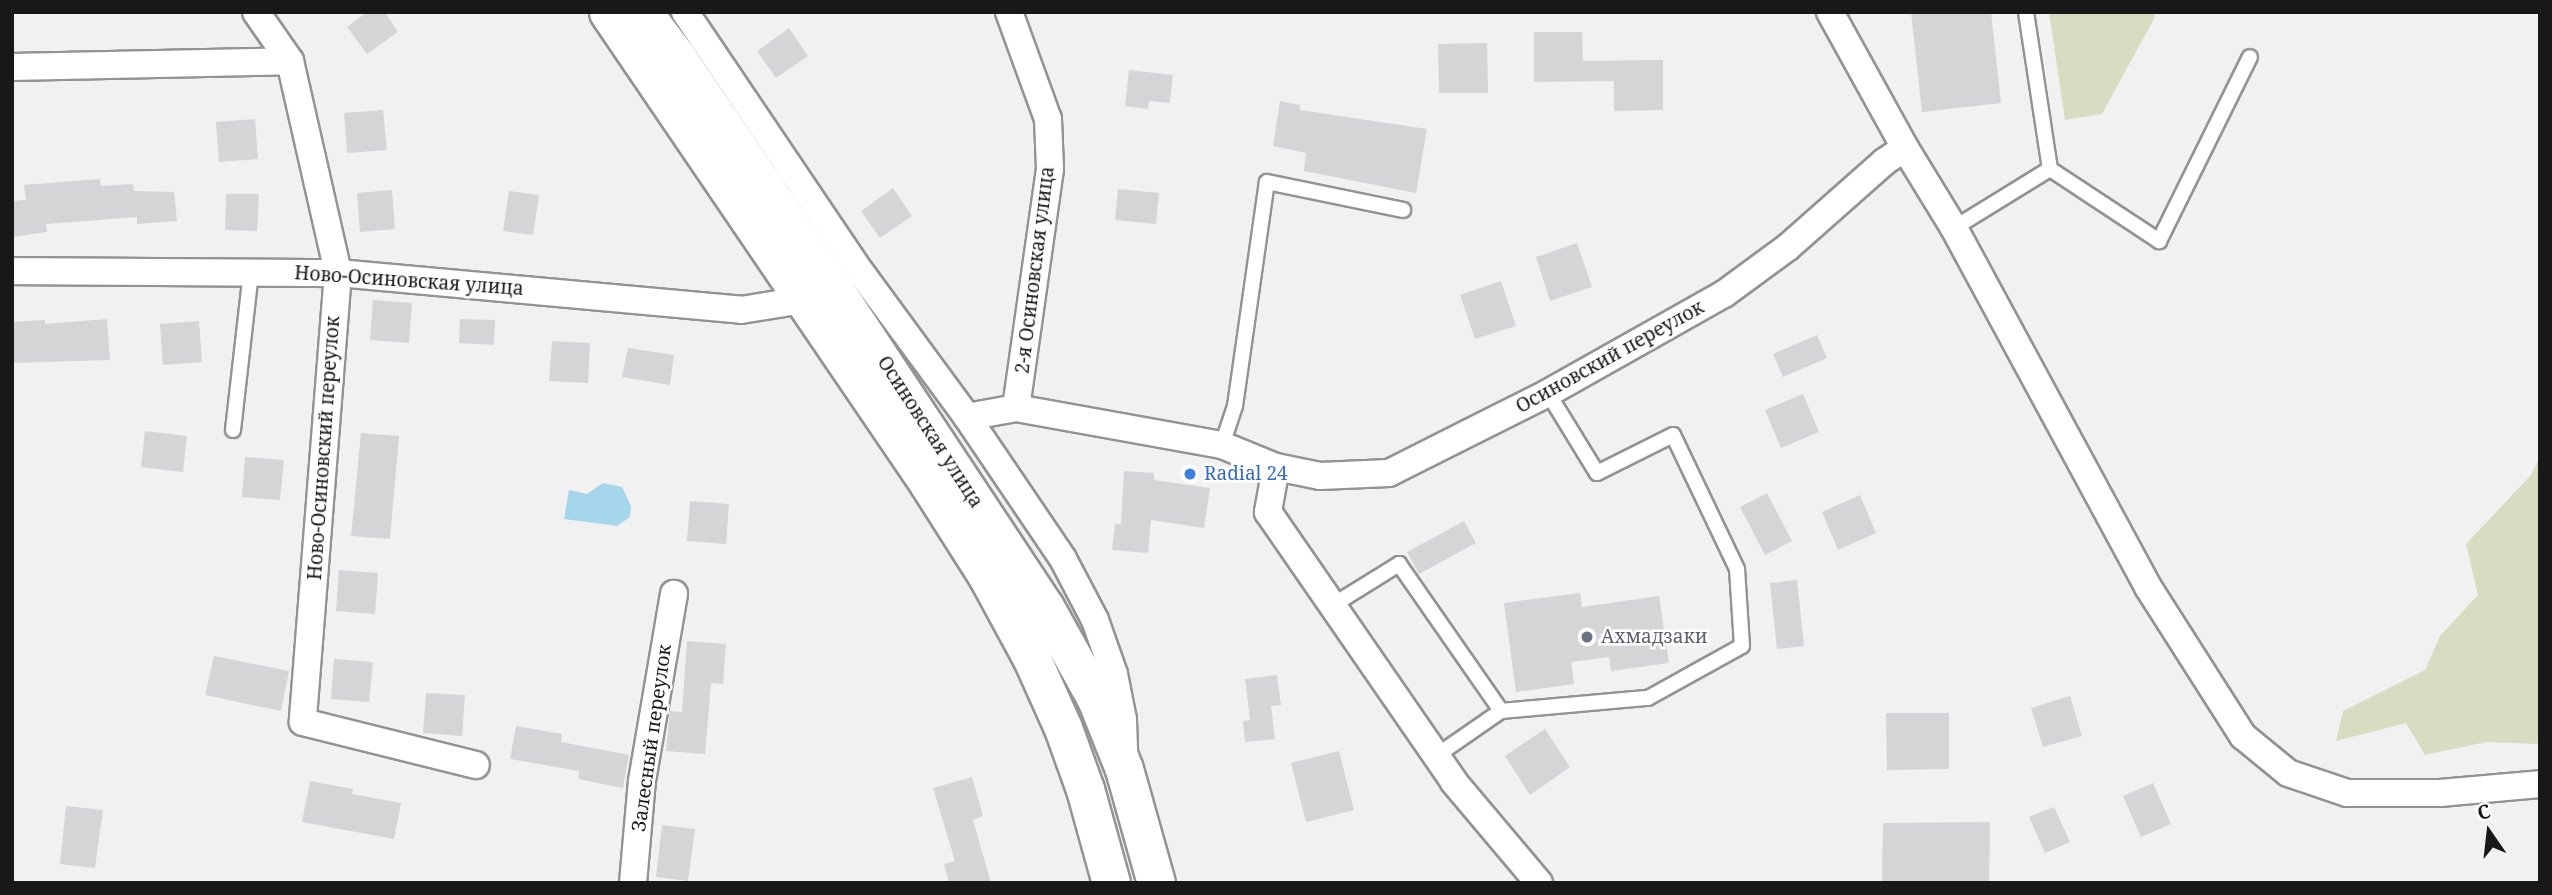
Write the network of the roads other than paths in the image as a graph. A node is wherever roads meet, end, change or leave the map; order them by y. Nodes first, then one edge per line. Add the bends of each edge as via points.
1 (256, 12) edge
2 (608, 12) edge
3 (643, 12) edge
4 (685, 12) edge
5 (1009, 12) edge
6 (1830, 12) edge
7 (2026, 12) edge
8 (2250, 57) dead end
9 (290, 61) junction
10 (12, 67) edge
11 (1905, 148) junction
12 (2050, 169) junction
13 (1403, 210) dead end
14 (1954, 228) junction
15 (12, 271) edge
16 (251, 272) junction
17 (338, 273) junction
18 (803, 300) junction
19 (1548, 393) junction
20 (1016, 408) junction
21 (967, 417) junction
22 (233, 430) dead end
23 (1222, 444) junction
24 (1276, 467) junction
25 (674, 594) dead end
26 (1333, 604) junction
27 (1501, 711) junction
28 (1437, 756) junction
29 (476, 765) dead end
30 (1124, 769) junction
31 (2540, 785) edge
32 (633, 883) edge
33 (1111, 883) edge
34 (1156, 883) edge
35 (1539, 883) edge

1 - 9 street, Ново-Осиновский переулок
2 - 18 street, Осиновская улица
3 - 30 street, Осиновская улица via 856,320 1045,607 1096,699
4 - 21 street via 862,274
5 - 20 street, 2-я Осиновская улица via 1048,119 1050,169
6 - 11 street
7 - 12 lane
8 - 12 lane via 2159,241
9 - 10 street
9 - 17 street, Ново-Осиновский переулок
11 - 14 street
11 - 19 street, Осиновский переулок via 1788,247 1724,294
12 - 14 lane
13 - 23 lane via 1267,182 1235,406
14 - 31 street via 2148,587 2243,736 2288,773 2347,793 2440,793
15 - 16 street, Ново-Осиновская улица
16 - 17 street, Ново-Осиновская улица
16 - 22 lane
17 - 18 street, Ново-Осиновская улица via 741,310
17 - 29 street, Ново-Осиновский переулок via 303,722
18 - 33 street, Осиновская улица via 928,483 1032,659 1085,789
19 - 24 street, Осиновский переулок via 1390,473 1320,477
19 - 27 lane via 1597,473 1673,435 1737,569 1742,646 1648,698
20 - 21 street, Осиновский переулок
20 - 23 street, Осиновский переулок
21 - 30 street via 1063,559 1095,620 1114,674 1123,720
23 - 24 street, Осиновский переулок
24 - 26 street via 1268,512
25 - 32 street, Залесный переулок via 642,781
26 - 27 lane via 1399,564
26 - 28 street
27 - 28 lane
28 - 35 street
30 - 34 street, Осиновская улица

